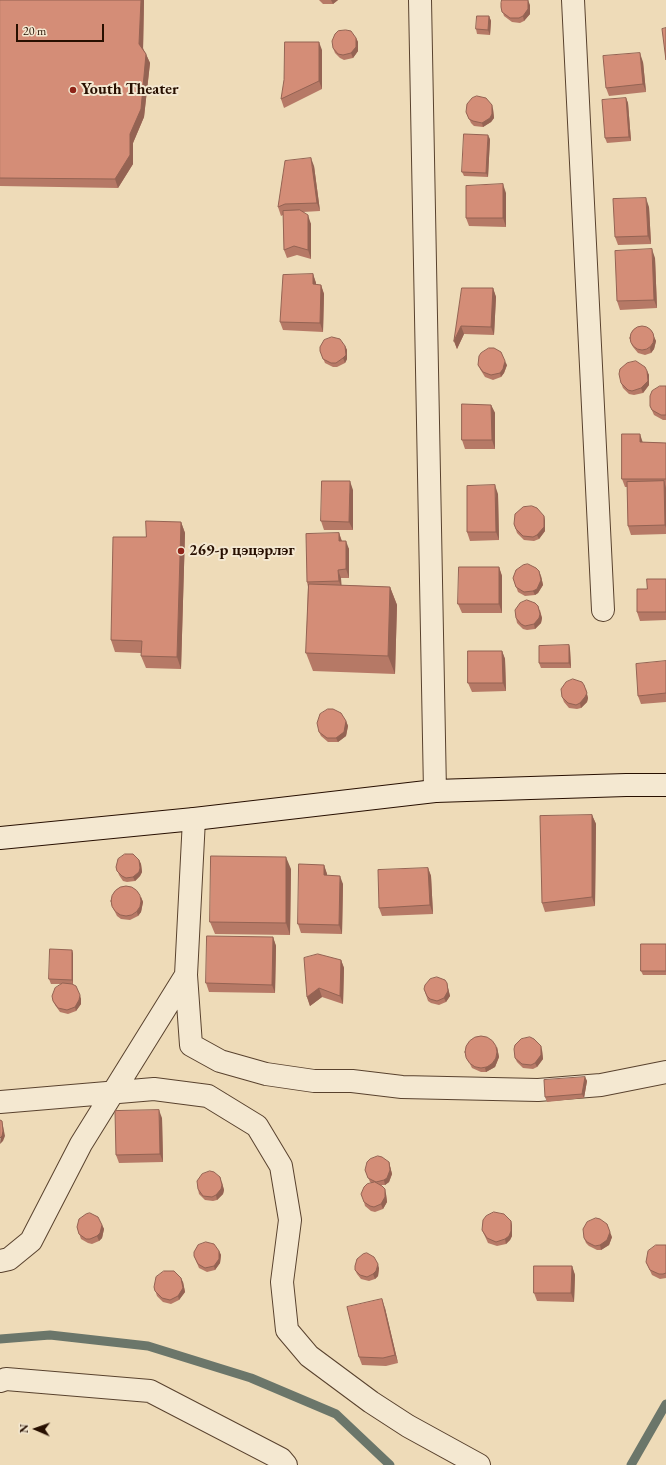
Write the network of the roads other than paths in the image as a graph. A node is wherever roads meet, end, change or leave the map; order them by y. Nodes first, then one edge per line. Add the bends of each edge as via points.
1 (420, 0) edge
2 (574, 0) edge
3 (602, 610) dead end
4 (666, 785) edge
5 (435, 790) junction
6 (194, 819) junction
7 (0, 838) edge
8 (186, 975) junction
9 (666, 1072) edge
10 (113, 1092) junction
11 (0, 1102) edge
12 (0, 1261) edge
13 (0, 1381) edge
14 (286, 1465) edge
15 (479, 1465) edge

1 - 5 street
2 - 3 street
4 - 5 street
5 - 6 street
6 - 7 street
6 - 8 street
8 - 9 street via 191,1044 220,1061 266,1074 314,1082 352,1081 402,1087 538,1090 601,1085
8 - 10 street
10 - 11 street
10 - 12 street via 81,1144 31,1241 9,1260
10 - 15 street via 154,1089 208,1096 257,1126 281,1166 290,1220 282,1282 287,1330 310,1356 371,1402 408,1426
13 - 14 street via 6,1379 150,1391 281,1459

